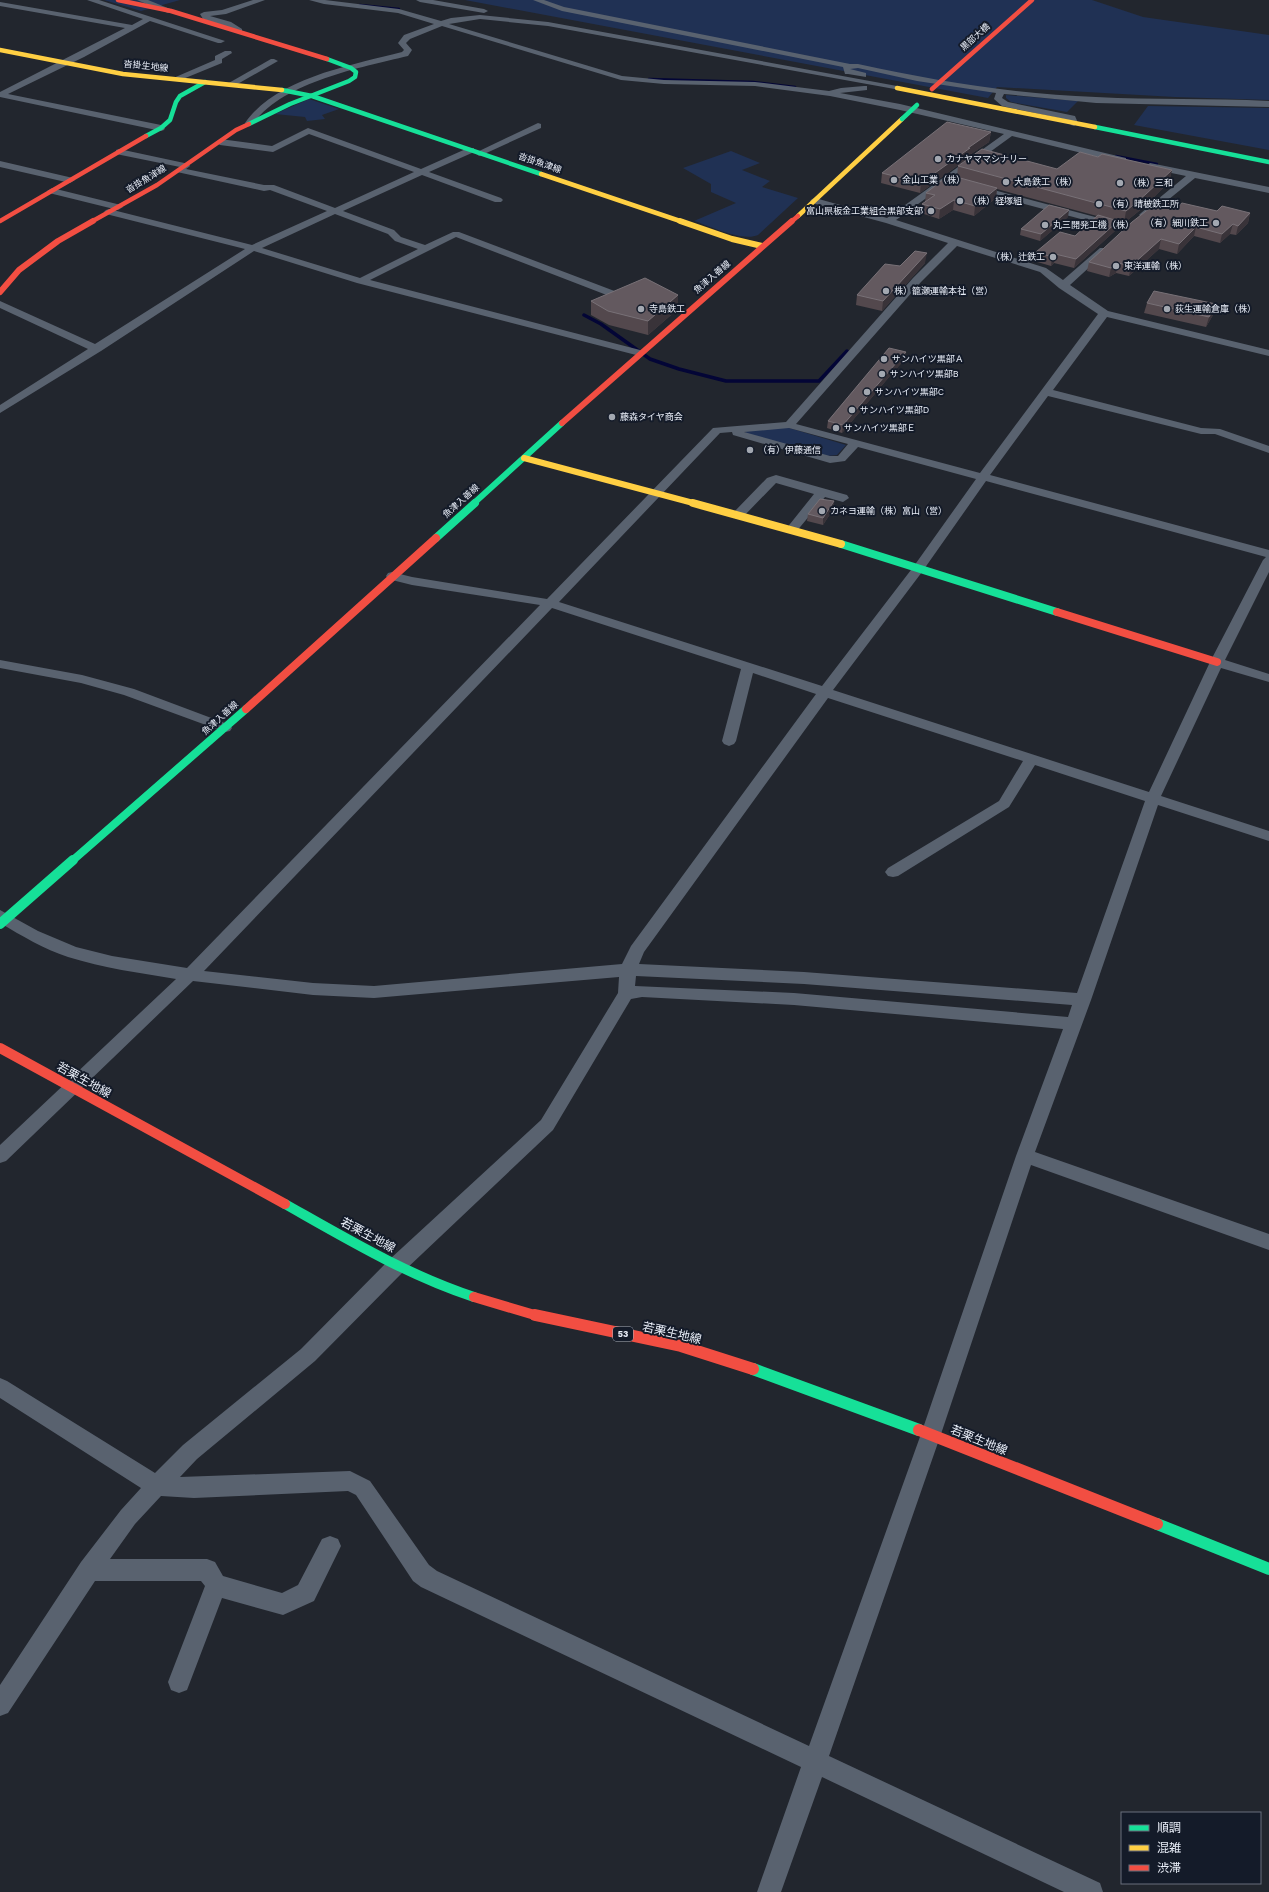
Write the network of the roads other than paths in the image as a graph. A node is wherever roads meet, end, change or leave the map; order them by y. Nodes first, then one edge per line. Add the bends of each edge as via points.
1 (91, 0) edge
2 (118, 0) edge
3 (141, 0) edge
4 (261, 0) edge
5 (313, 0) edge
6 (420, 0) edge
7 (537, 0) edge
8 (1032, 0) edge
9 (0, 4) edge
10 (171, 11) junction
11 (148, 19) junction
12 (440, 24) junction
13 (548, 24) junction
14 (132, 27) junction
15 (239, 31) junction
16 (221, 41) dead end
17 (0, 50) edge
18 (228, 53) dead end
19 (274, 61) dead end
20 (66, 63) junction
21 (850, 66) junction
22 (351, 68) junction
23 (175, 79) junction
24 (205, 82) junction
25 (231, 84) junction
26 (897, 88) junction
27 (291, 91) junction
28 (930, 92) junction
29 (1001, 92) junction
30 (830, 94) junction
31 (0, 95) edge
32 (312, 96) junction
33 (1269, 104) edge
34 (249, 123) junction
35 (1074, 123) junction
36 (538, 126) dead end
37 (161, 128) junction
38 (1011, 133) junction
39 (220, 142) junction
40 (119, 152) junction
41 (475, 152) junction
42 (1269, 162) edge
43 (0, 164) edge
44 (183, 168) junction
45 (422, 172) junction
46 (1192, 176) junction
47 (70, 180) junction
48 (945, 180) junction
49 (1269, 190) edge
50 (52, 191) junction
51 (498, 200) dead end
52 (815, 201) junction
53 (118, 207) junction
54 (108, 212) junction
55 (336, 212) junction
56 (0, 221) edge
57 (889, 221) junction
58 (955, 242) junction
59 (1109, 244) edge
60 (762, 246) junction
61 (253, 248) junction
62 (426, 249) junction
63 (361, 281) junction
64 (1063, 286) junction
65 (0, 292) edge
66 (621, 297) edge
67 (0, 304) edge
68 (1104, 313) junction
69 (97, 349) junction
70 (640, 353) junction
71 (1269, 353) edge
72 (1046, 392) junction
73 (0, 410) edge
74 (789, 425) junction
75 (728, 430) junction
76 (855, 443) junction
77 (1269, 450) edge
78 (524, 458) junction
79 (983, 477) junction
80 (822, 492) junction
81 (658, 493) junction
82 (843, 498) dead end
83 (738, 515) junction
84 (792, 530) junction
85 (1269, 554) edge
86 (1269, 560) edge
87 (918, 569) junction
88 (392, 576) junction
89 (550, 604) junction
90 (1217, 662) junction
91 (0, 664) edge
92 (748, 668) junction
93 (1269, 678) edge
94 (824, 693) junction
95 (225, 728) junction
96 (729, 741) dead end
97 (1031, 759) junction
98 (1153, 798) junction
99 (1269, 836) edge
100 (893, 872) dead end
101 (2, 920) edge
102 (628, 970) junction
103 (190, 975) junction
104 (626, 993) junction
105 (1083, 1000) junction
106 (1072, 1024) junction
107 (0, 1048) edge
108 (73, 1087) junction
109 (0, 1156) edge
110 (1025, 1156) junction
111 (1269, 1242) edge
112 (397, 1265) junction
113 (0, 1387) edge
114 (931, 1434) junction
115 (157, 1486) junction
116 (330, 1546) dead end
117 (1269, 1569) edge
118 (89, 1570) junction
119 (216, 1584) junction
120 (179, 1682) dead end
121 (0, 1705) edge
122 (815, 1763) junction
123 (768, 1892) edge
124 (1091, 1892) edge

1 - 11 street
2 - 10 main road
3 - 10 street
4 - 15 street via 224,12 204,14
5 - 12 street via 398,11
6 - 13 street
7 - 21 street via 562,9
8 - 28 main road, 黒部大橋, bridge
9 - 14 street
10 - 15 main road
11 - 14 street
11 - 16 street
12 - 13 street via 450,20 480,17
12 - 22 street via 407,37 402,43 408,50 405,54
12 - 30 street via 621,78 664,82 755,84
13 - 26 street
14 - 20 street
15 - 22 main road
17 - 20 main road, 沓掛生地線
18 - 23 street via 218,58 219,61
19 - 25 street
20 - 23 main road, 沓掛生地線 via 123,74
20 - 31 street
21 - 26 street via 846,68 848,72 885,81 898,86
21 - 29 street
22 - 27 street via 320,76
22 - 32 main road via 356,72 355,77
23 - 24 main road, 沓掛生地線
24 - 25 main road, 沓掛生地線
24 - 37 main road via 180,96 170,120
25 - 27 main road, 沓掛生地線
26 - 28 main road
26 - 30 street via 855,88
27 - 32 main road, 沓掛魚津線
27 - 34 street via 256,113
28 - 35 main road
28 - 52 main road, 魚津入善線, bridge
29 - 33 street via 1094,100
29 - 35 street via 998,99 1005,104 1072,118
30 - 38 street via 900,107
31 - 37 street
32 - 34 main road, 沓掛魚津線
32 - 41 main road, 沓掛魚津線
34 - 39 main road, 沓掛魚津線
35 - 42 main road
36 - 41 street
37 - 40 main road
38 - 46 street
38 - 48 street
39 - 44 main road, 沓掛魚津線
39 - 45 street via 273,149 308,131
40 - 44 street
40 - 47 main road
41 - 45 street
41 - 60 main road, 沓掛魚津線 via 732,240
43 - 47 street
44 - 53 main road, 沓掛魚津線
44 - 55 street via 264,188 271,187
45 - 51 street
45 - 55 street
46 - 48 street via 1129,226
46 - 49 street
47 - 50 main road
48 - 57 street
50 - 53 street
50 - 56 main road
52 - 57 street
52 - 60 main road, 魚津入善線
53 - 54 main road, 沓掛魚津線
54 - 61 street
54 - 65 main road, 沓掛魚津線 via 58,241 32,260 16,273
55 - 61 street
55 - 62 street via 391,232 398,239
57 - 58 street
58 - 64 street via 1043,270
58 - 74 street via 917,280
59 - 64 street
60 - 70 main road, 魚津入善線
61 - 63 street
61 - 69 street
62 - 63 street
62 - 66 street via 456,234
63 - 70 street
64 - 68 street
67 - 69 street
68 - 71 street
68 - 72 street
69 - 73 street
70 - 78 main road, 魚津入善線
72 - 77 street via 1202,431 1216,431
72 - 79 street
74 - 75 street
74 - 76 street
75 - 76 street via 830,460 842,459
75 - 81 street via 717,430
76 - 79 street
78 - 81 main road
78 - 88 main road, 魚津入善線
79 - 85 street
79 - 87 street
80 - 82 street
80 - 83 street via 776,479 771,480
80 - 84 street
81 - 83 main road
81 - 89 street
83 - 84 main road
84 - 87 main road
86 - 90 street
87 - 90 main road
87 - 94 street
88 - 89 street
88 - 95 main road, 魚津入善線
89 - 92 street
89 - 103 street
90 - 93 street
90 - 98 street
91 - 95 street via 82,679 129,692
92 - 94 street
92 - 96 street
94 - 97 street
94 - 102 street via 637,950
95 - 101 main road, 魚津入善線
97 - 98 street
97 - 100 street via 1004,804
98 - 99 street
98 - 105 street
101 - 103 street via 72,952 112,962
102 - 103 street via 374,992 313,989
102 - 104 street
102 - 105 street via 804,978
103 - 108 street
104 - 106 street via 642,991 794,999
104 - 112 street via 547,1125
105 - 106 street
106 - 110 street
107 - 108 main road, 若栗生地線 / 53
108 - 109 street
108 - 112 main road, 若栗生地線 / 53
110 - 111 street
110 - 114 street
112 - 114 main road, 若栗生地線 / 53 via 460,1292 546,1318 681,1346 735,1362
112 - 115 street via 308,1355 190,1452
113 - 115 street
114 - 117 main road, 若栗生地線 / 53
114 - 122 street
115 - 118 street via 128,1517
115 - 122 street via 194,1488 350,1481 363,1488 421,1573 429,1579
116 - 119 street via 306,1594 283,1604
118 - 119 street via 207,1570
118 - 121 street
119 - 120 street
122 - 123 street
122 - 124 street

